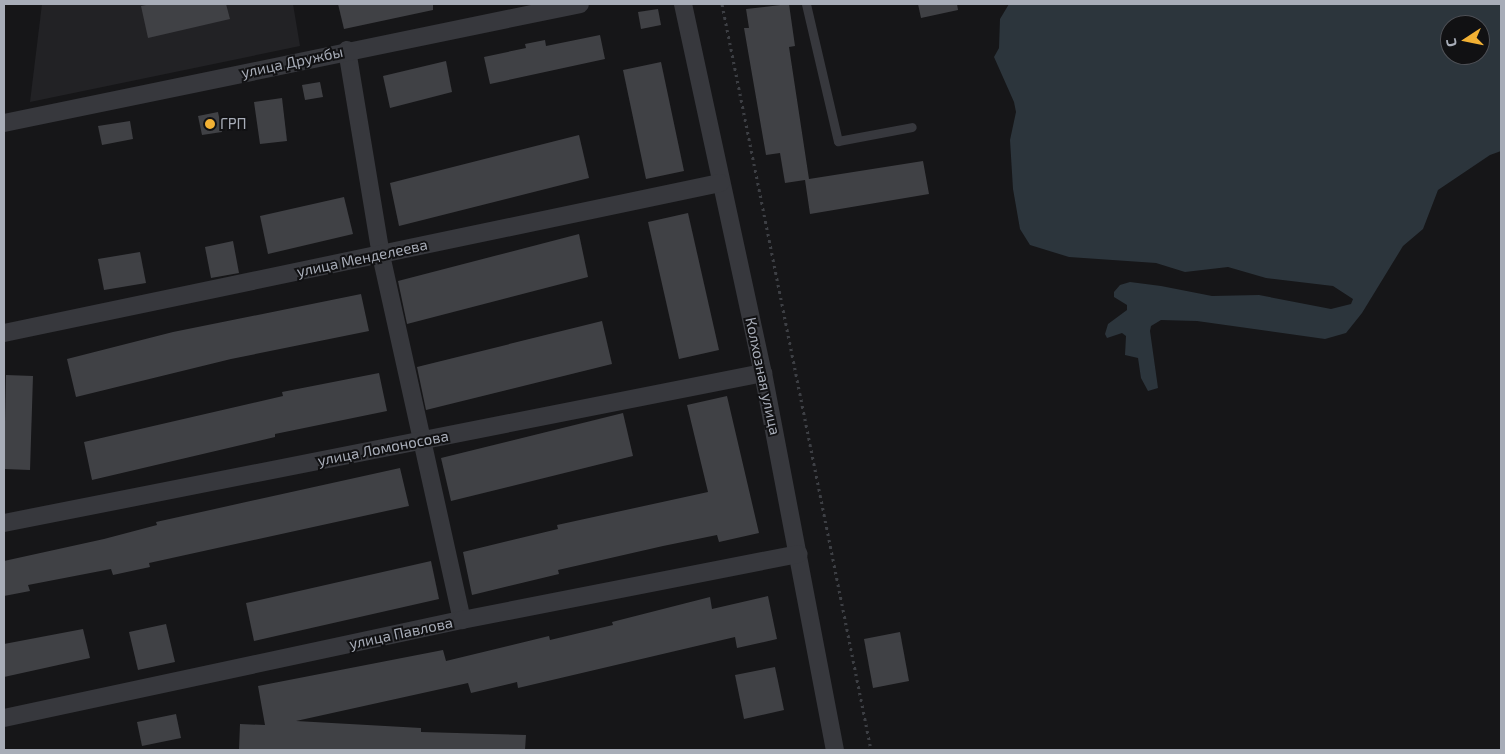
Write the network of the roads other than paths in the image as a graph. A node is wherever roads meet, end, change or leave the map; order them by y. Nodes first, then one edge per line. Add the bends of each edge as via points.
1 (580, 4) edge
2 (686, 4) edge
3 (806, 4) edge
4 (347, 50) junction
5 (4, 123) edge
6 (912, 127) dead end
7 (720, 183) junction
8 (381, 255) junction
9 (4, 333) edge
10 (763, 373) junction
11 (422, 441) junction
12 (4, 523) edge
13 (800, 554) junction
14 (462, 620) junction
15 (4, 718) edge
16 (835, 750) edge

1 - 4 street, улица Дружбы
2 - 7 street, Колхозная улица
3 - 6 lane via 838,141
4 - 5 street, улица Дружбы
4 - 8 street
7 - 8 street, улица Менделеева
7 - 10 street, Колхозная улица
8 - 9 street, улица Менделеева
8 - 11 street
10 - 11 street, улица Ломоносова
10 - 13 street, Колхозная улица
11 - 12 street, улица Ломоносова
11 - 14 street
13 - 14 street, улица Павлова
13 - 16 street, Колхозная улица
14 - 15 street, улица Павлова

